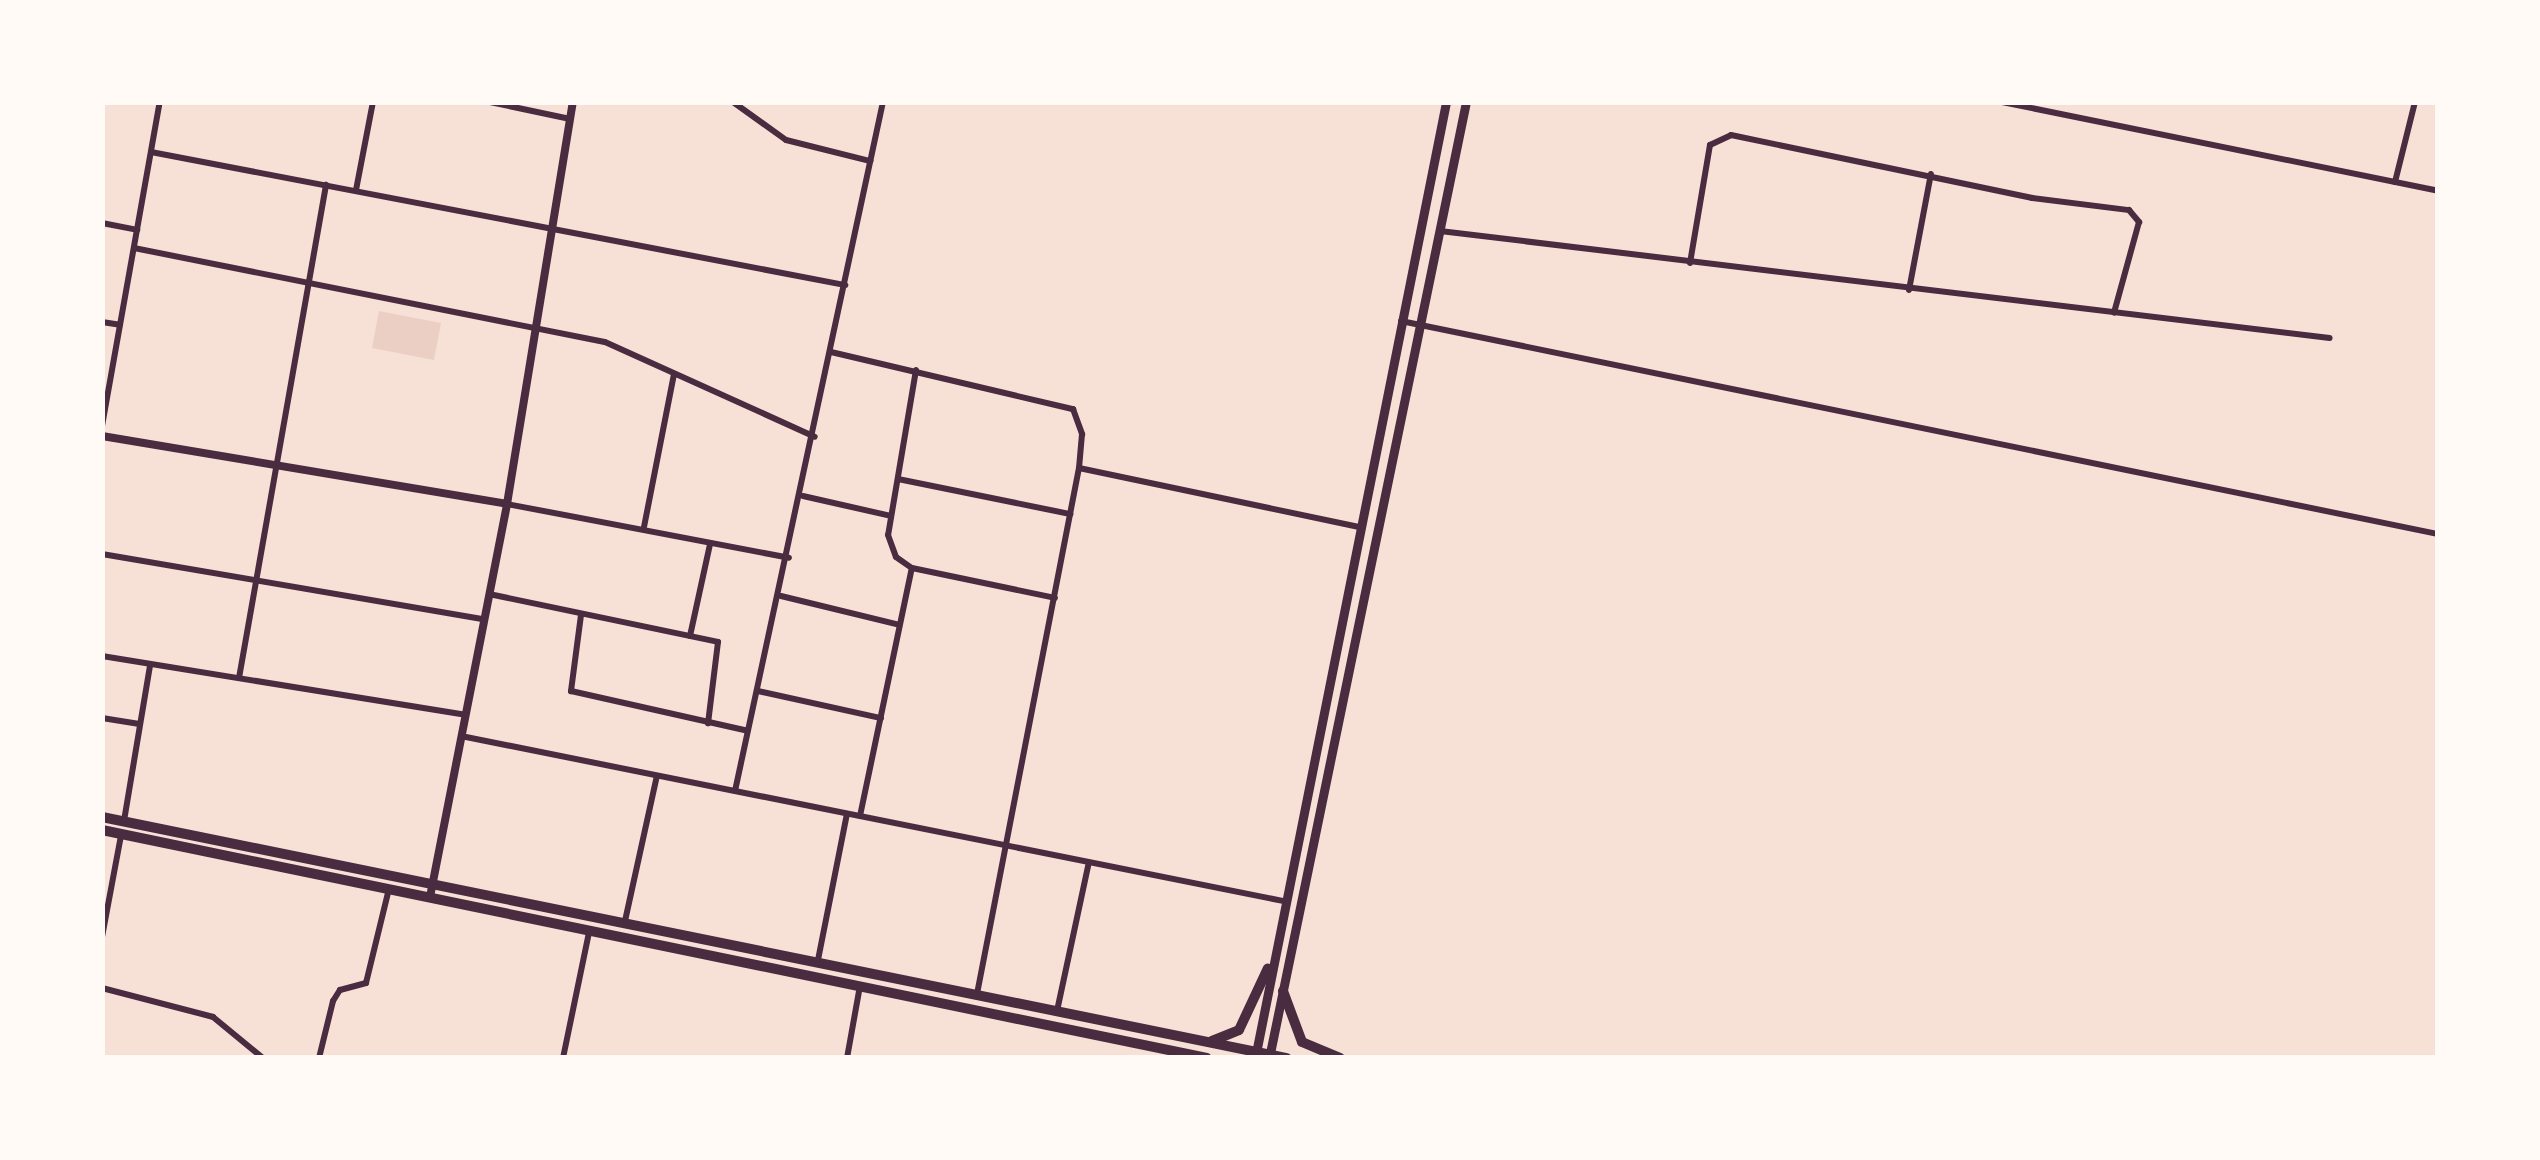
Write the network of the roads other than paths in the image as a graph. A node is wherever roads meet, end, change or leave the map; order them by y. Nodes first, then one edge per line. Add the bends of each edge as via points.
1 (160, 102) edge
2 (373, 102) edge
3 (490, 102) edge
4 (573, 102) edge
5 (734, 102) edge
6 (883, 102) edge
7 (1445, 102) edge
8 (1466, 102) edge
9 (2002, 102) edge
10 (2415, 102) edge
11 (2027, 105) edge
12 (570, 118) junction
13 (151, 152) junction
14 (871, 161) junction
15 (1930, 174) junction
16 (2395, 182) junction
17 (326, 185) junction
18 (356, 190) junction
19 (2438, 191) edge
20 (102, 223) edge
21 (553, 226) junction
22 (137, 230) junction
23 (1438, 231) junction
24 (134, 248) junction
25 (1690, 263) junction
26 (309, 283) junction
27 (845, 285) junction
28 (1910, 290) junction
29 (2114, 313) junction
30 (1399, 320) junction
31 (102, 322) edge
32 (1418, 324) junction
33 (120, 325) junction
34 (537, 326) junction
35 (2330, 338) dead end
36 (831, 352) junction
37 (916, 370) junction
38 (674, 374) junction
39 (102, 426) edge
40 (102, 436) edge
41 (814, 437) junction
42 (276, 466) junction
43 (1079, 468) junction
44 (897, 478) junction
45 (803, 496) junction
46 (507, 504) junction
47 (1070, 514) junction
48 (891, 516) junction
49 (644, 527) junction
50 (1358, 527) junction
51 (2438, 534) edge
52 (710, 544) junction
53 (102, 554) edge
54 (789, 558) junction
55 (912, 568) junction
56 (257, 580) junction
57 (489, 594) junction
58 (780, 596) junction
59 (1054, 598) junction
60 (581, 615) junction
61 (484, 619) junction
62 (900, 625) junction
63 (690, 636) junction
64 (102, 656) edge
65 (150, 664) junction
66 (239, 678) junction
67 (758, 691) junction
68 (465, 715) junction
69 (102, 718) edge
70 (880, 718) junction
71 (708, 723) junction
72 (140, 724) junction
73 (749, 732) junction
74 (460, 736) junction
75 (657, 775) junction
76 (735, 791) junction
77 (847, 813) junction
78 (860, 816) junction
79 (102, 817) edge
80 (123, 828) junction
81 (102, 830) edge
82 (1297, 833) junction
83 (1312, 837) junction
84 (1008, 845) junction
85 (1089, 862) junction
86 (433, 884) junction
87 (389, 889) junction
88 (430, 897) junction
89 (1283, 901) junction
90 (624, 924) junction
91 (589, 931) junction
92 (102, 937) edge
93 (818, 964) junction
94 (1268, 968) junction
95 (860, 986) junction
96 (102, 988) edge
97 (1283, 991) junction
98 (976, 997) junction
99 (1057, 1014) junction
100 (1132, 1043) junction
101 (1200, 1054) edge
102 (1256, 1055) edge
103 (1269, 1056) edge
104 (263, 1058) edge
105 (319, 1058) edge
106 (419, 1058) edge
107 (444, 1058) edge
108 (563, 1058) edge
109 (847, 1058) edge
110 (1129, 1058) edge
111 (1287, 1058) edge
112 (1340, 1058) edge

1 - 13 street
2 - 18 street
3 - 12 street
4 - 12 street
5 - 14 street via 786,140
6 - 14 street
7 - 30 main road
8 - 23 main road
9 - 11 street
10 - 16 street
11 - 16 street
12 - 21 street
13 - 17 street
13 - 22 street
14 - 27 street
15 - 25 street via 1719,137 1708,153
15 - 28 street
15 - 29 street via 2137,214
16 - 19 street
17 - 18 street
17 - 26 street
18 - 21 street
20 - 22 street
21 - 27 street
21 - 34 street
22 - 24 street
23 - 25 street
23 - 32 main road
24 - 26 street
24 - 33 street
25 - 28 street
26 - 34 street
26 - 42 street
27 - 36 street
28 - 29 street
29 - 35 street
30 - 32 street
30 - 50 main road
31 - 33 street
32 - 51 street
32 - 83 main road
33 - 39 street
34 - 38 street via 605,342
34 - 46 street
36 - 37 street
36 - 41 street
37 - 43 street via 1073,409
37 - 44 street
38 - 41 street
38 - 49 street
40 - 42 street
41 - 45 street
42 - 46 street
42 - 56 street
43 - 47 street
43 - 50 street
44 - 47 street
44 - 48 street
45 - 48 street
45 - 54 street
46 - 49 street
46 - 57 street
47 - 59 street
48 - 55 street via 892,548
49 - 52 street
50 - 82 main road
52 - 54 street
52 - 63 street
53 - 56 street
54 - 58 street
55 - 59 street
55 - 62 street
56 - 61 street
56 - 66 street
57 - 60 street
57 - 61 street
58 - 62 street
58 - 67 street
59 - 84 street
60 - 63 street
60 - 71 street via 571,691
61 - 68 street
62 - 70 street
63 - 71 street via 722,645
64 - 65 street
65 - 66 street
65 - 72 street
66 - 68 street
67 - 70 street
67 - 73 street
68 - 74 street
69 - 72 street
70 - 78 street
71 - 73 street
72 - 80 street
73 - 76 street
74 - 75 street
74 - 86 street
75 - 76 street
75 - 90 street
76 - 77 street
77 - 78 street
77 - 93 street
78 - 84 street
79 - 80 highway
80 - 81 highway
80 - 86 highway
80 - 87 highway
80 - 92 street
82 - 83 main road
82 - 89 main road
83 - 97 main road
84 - 85 street
84 - 98 street
85 - 89 street
85 - 99 street
86 - 88 street
86 - 90 highway
87 - 88 highway
87 - 105 street via 366,983 340,990 333,1001
88 - 91 highway
89 - 94 main road
90 - 93 highway
91 - 95 highway
91 - 108 street
93 - 98 highway
94 - 101 highway via 1239,1030
94 - 102 main road
95 - 100 highway
95 - 109 street
96 - 104 street via 213,1017
97 - 103 main road
97 - 112 highway via 1302,1042
98 - 99 highway
99 - 101 highway
100 - 101 highway
100 - 110 street
101 - 102 highway
102 - 103 highway
103 - 111 highway
106 - 107 street

